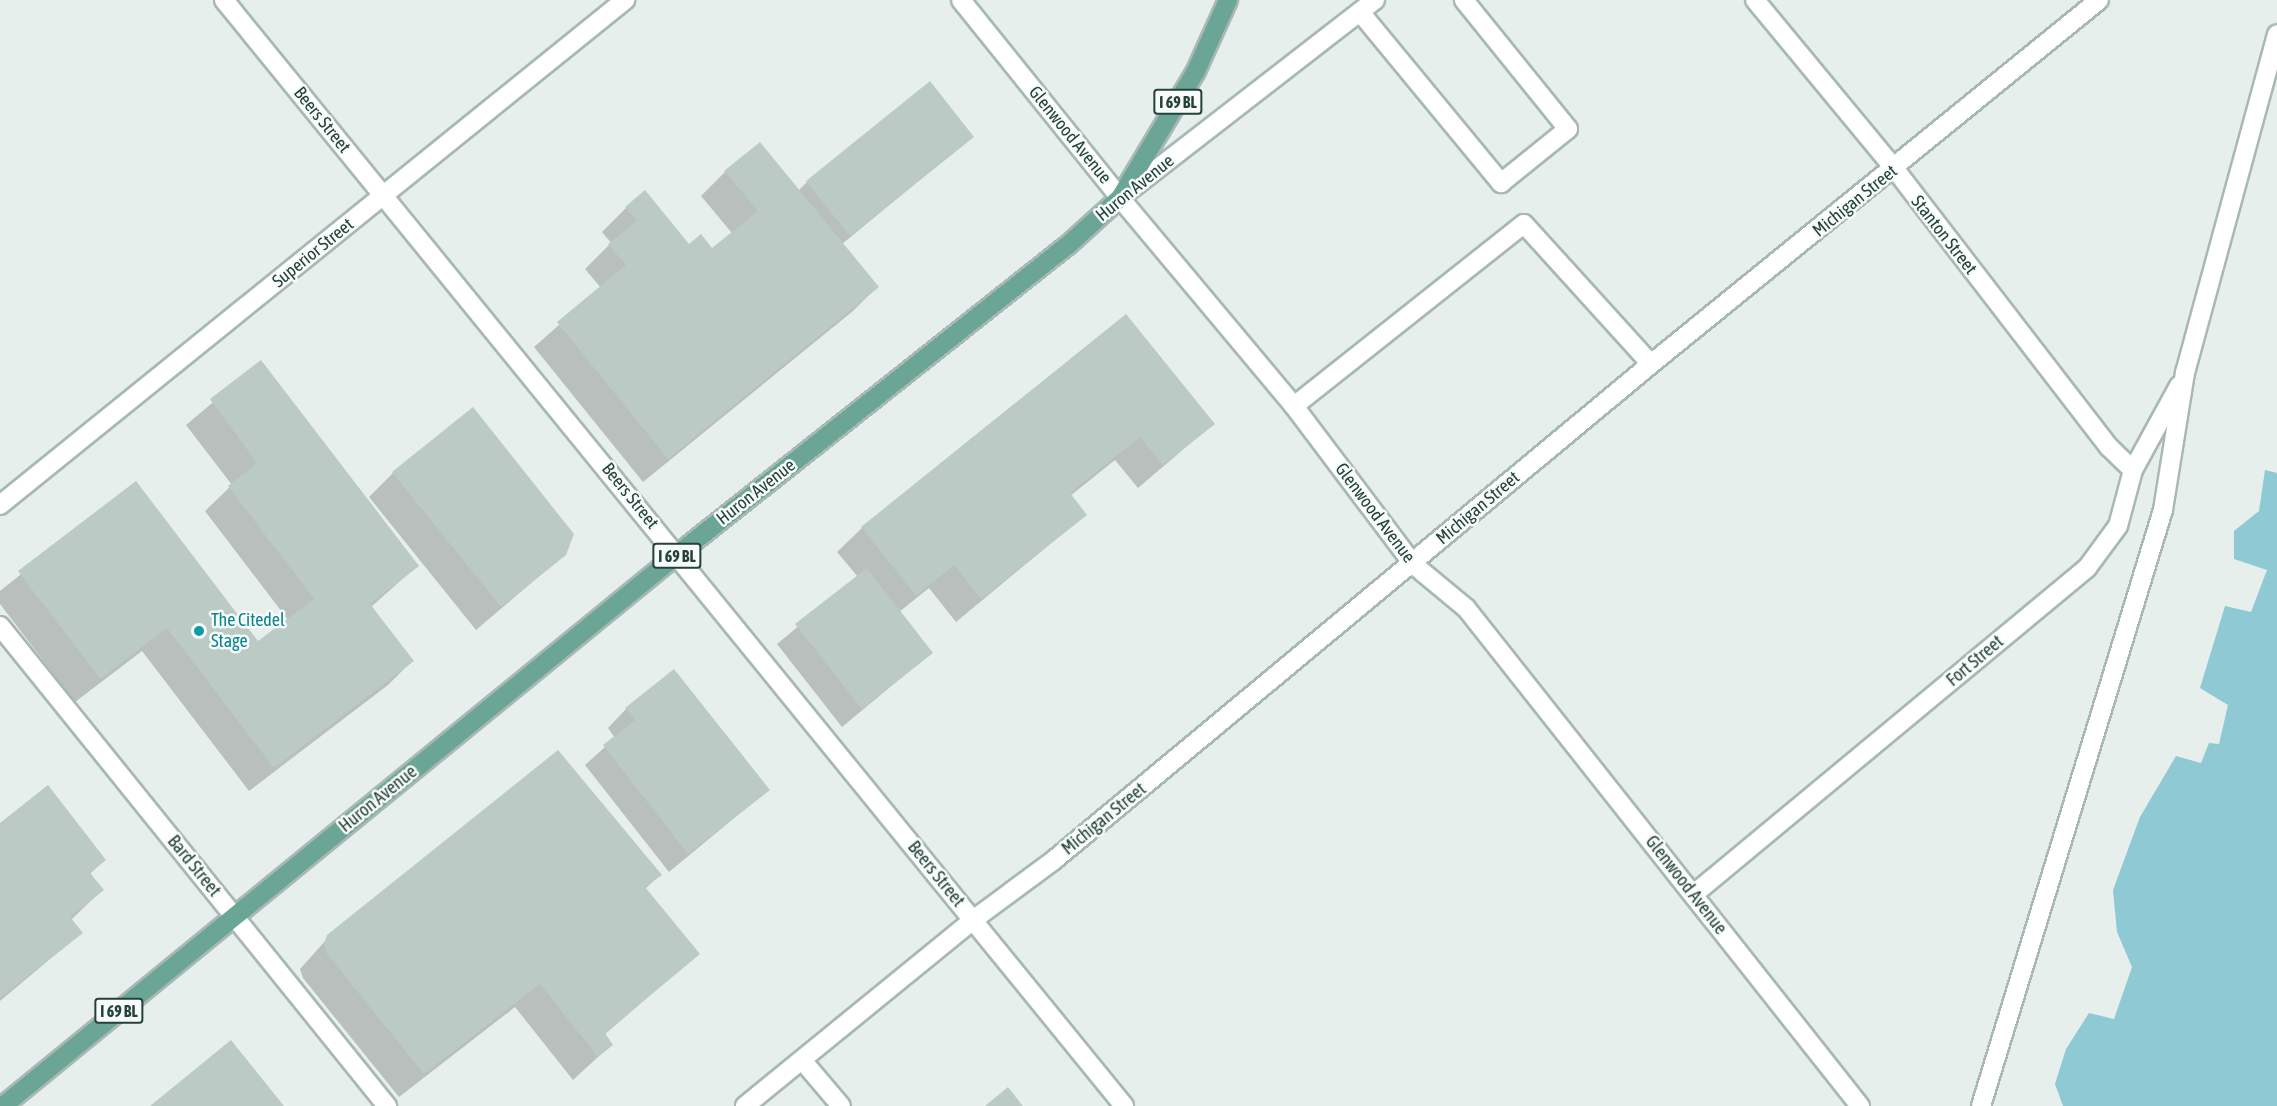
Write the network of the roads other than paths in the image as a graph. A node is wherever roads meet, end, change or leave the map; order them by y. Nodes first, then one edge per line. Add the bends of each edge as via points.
1 (224, 0) edge
2 (625, 0) edge
3 (961, 0) edge
4 (1228, 0) edge
5 (1375, 0) edge
6 (1464, 0) edge
7 (1755, 0) edge
8 (2099, 0) edge
9 (1360, 12) junction
10 (2277, 34) edge
11 (1894, 168) junction
12 (384, 195) junction
13 (1120, 198) junction
14 (1651, 364) junction
15 (2185, 373) junction
16 (1294, 406) junction
17 (2133, 470) junction
18 (0, 505) edge
19 (678, 554) junction
20 (1414, 565) junction
21 (0, 626) edge
22 (1694, 894) junction
23 (235, 916) junction
24 (973, 920) junction
25 (802, 1060) junction
26 (3, 1106) edge
27 (387, 1106) edge
28 (745, 1106) edge
29 (841, 1106) edge
30 (1124, 1106) edge
31 (1860, 1106) edge
32 (1981, 1106) edge

1 - 12 street, Beers Street
2 - 12 street, Superior Street
3 - 13 street, Glenwood Avenue
4 - 13 main road, I 69 BL via 1196,71
5 - 9 street, Huron Avenue
6 - 9 street via 1568,129 1501,183
7 - 11 street, Stanton Street
8 - 11 street, Michigan Street
9 - 13 street, Huron Avenue
10 - 15 street
11 - 14 street, Michigan Street
11 - 17 street, Stanton Street via 2109,447
12 - 18 street, Superior Street
12 - 19 street, Beers Street
13 - 16 street, Glenwood Avenue
13 - 19 main road, Huron Avenue / I 69 BL via 1067,246
14 - 16 street via 1524,224
14 - 20 street, Michigan Street
15 - 17 street, Fort Street
15 - 32 street via 2163,510
16 - 20 street, Glenwood Avenue
17 - 22 street, Fort Street via 2118,526 2087,568
19 - 23 main road, Huron Avenue / I 69 BL
19 - 24 street, Beers Street
20 - 22 street, Glenwood Avenue via 1466,608
20 - 24 street, Michigan Street via 1054,860
21 - 23 street, Bard Street
22 - 31 street, Glenwood Avenue
23 - 26 main road, Huron Avenue / I 69 BL
23 - 27 street, Bard Street
24 - 25 street, Michigan Street
24 - 30 street, Beers Street
25 - 28 street, Michigan Street
25 - 29 street

